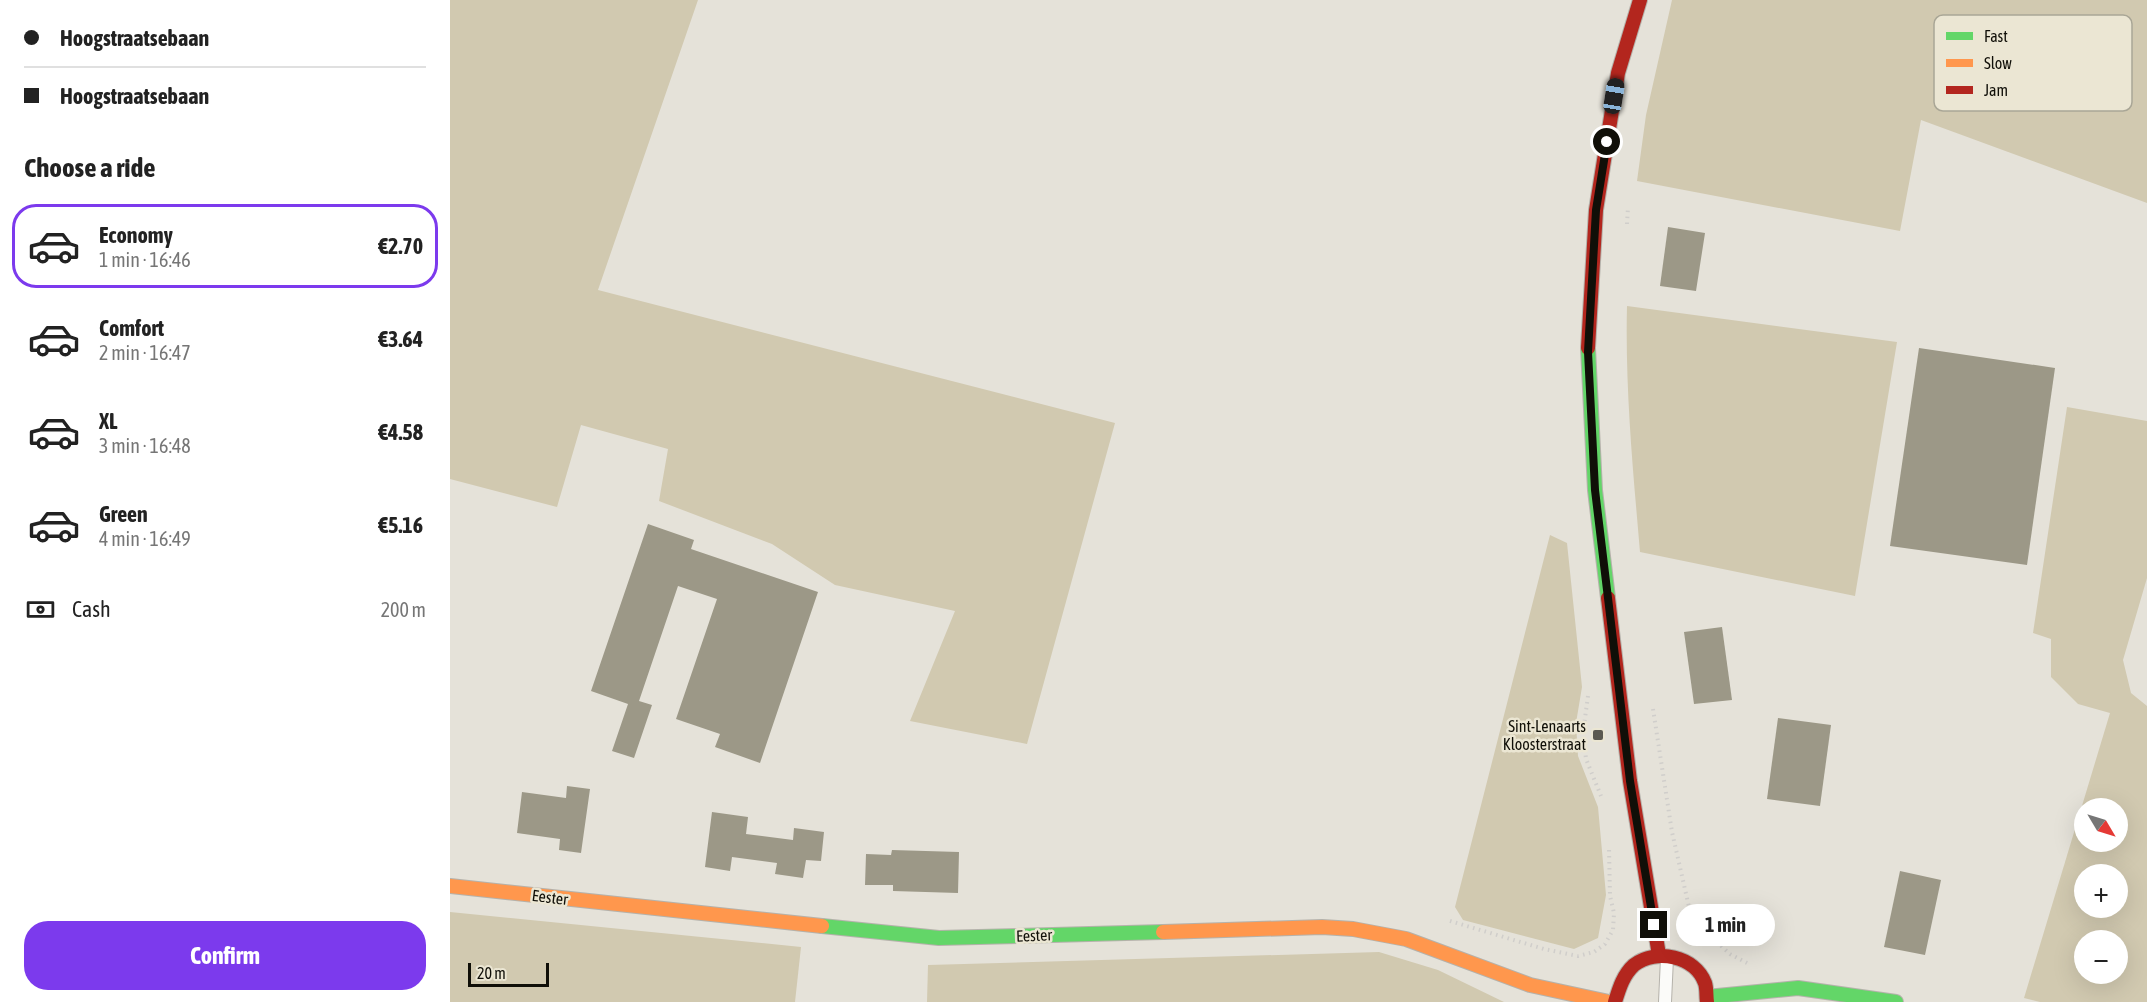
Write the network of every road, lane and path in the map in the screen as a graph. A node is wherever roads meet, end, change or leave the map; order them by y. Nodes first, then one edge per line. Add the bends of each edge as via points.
1 (1640, 0) edge
2 (1629, 203) dead end
3 (1627, 225) dead end
4 (1653, 705) dead end
5 (450, 886) edge
6 (1614, 913) dead end
7 (1448, 921) dead end
8 (1663, 955) junction
9 (1747, 962) dead end
10 (1707, 1000) edge
11 (1609, 1002) edge
12 (1615, 1002) edge
13 (1665, 1002) edge
14 (1896, 1002) edge

1 - 8 main road via 1618,73 1596,210 1588,352 1596,501 1630,781
2 - 3 path
4 - 9 path via 1672,832 1689,907 1730,954
5 - 11 main road, Eester via 939,938 1353,929 1406,939 1530,985
6 - 7 path via 1613,930 1605,944 1578,956
8 - 10 main road via 1686,962 1697,971
8 - 12 main road via 1632,965 1617,989
8 - 13 lane
10 - 14 main road via 1798,988

